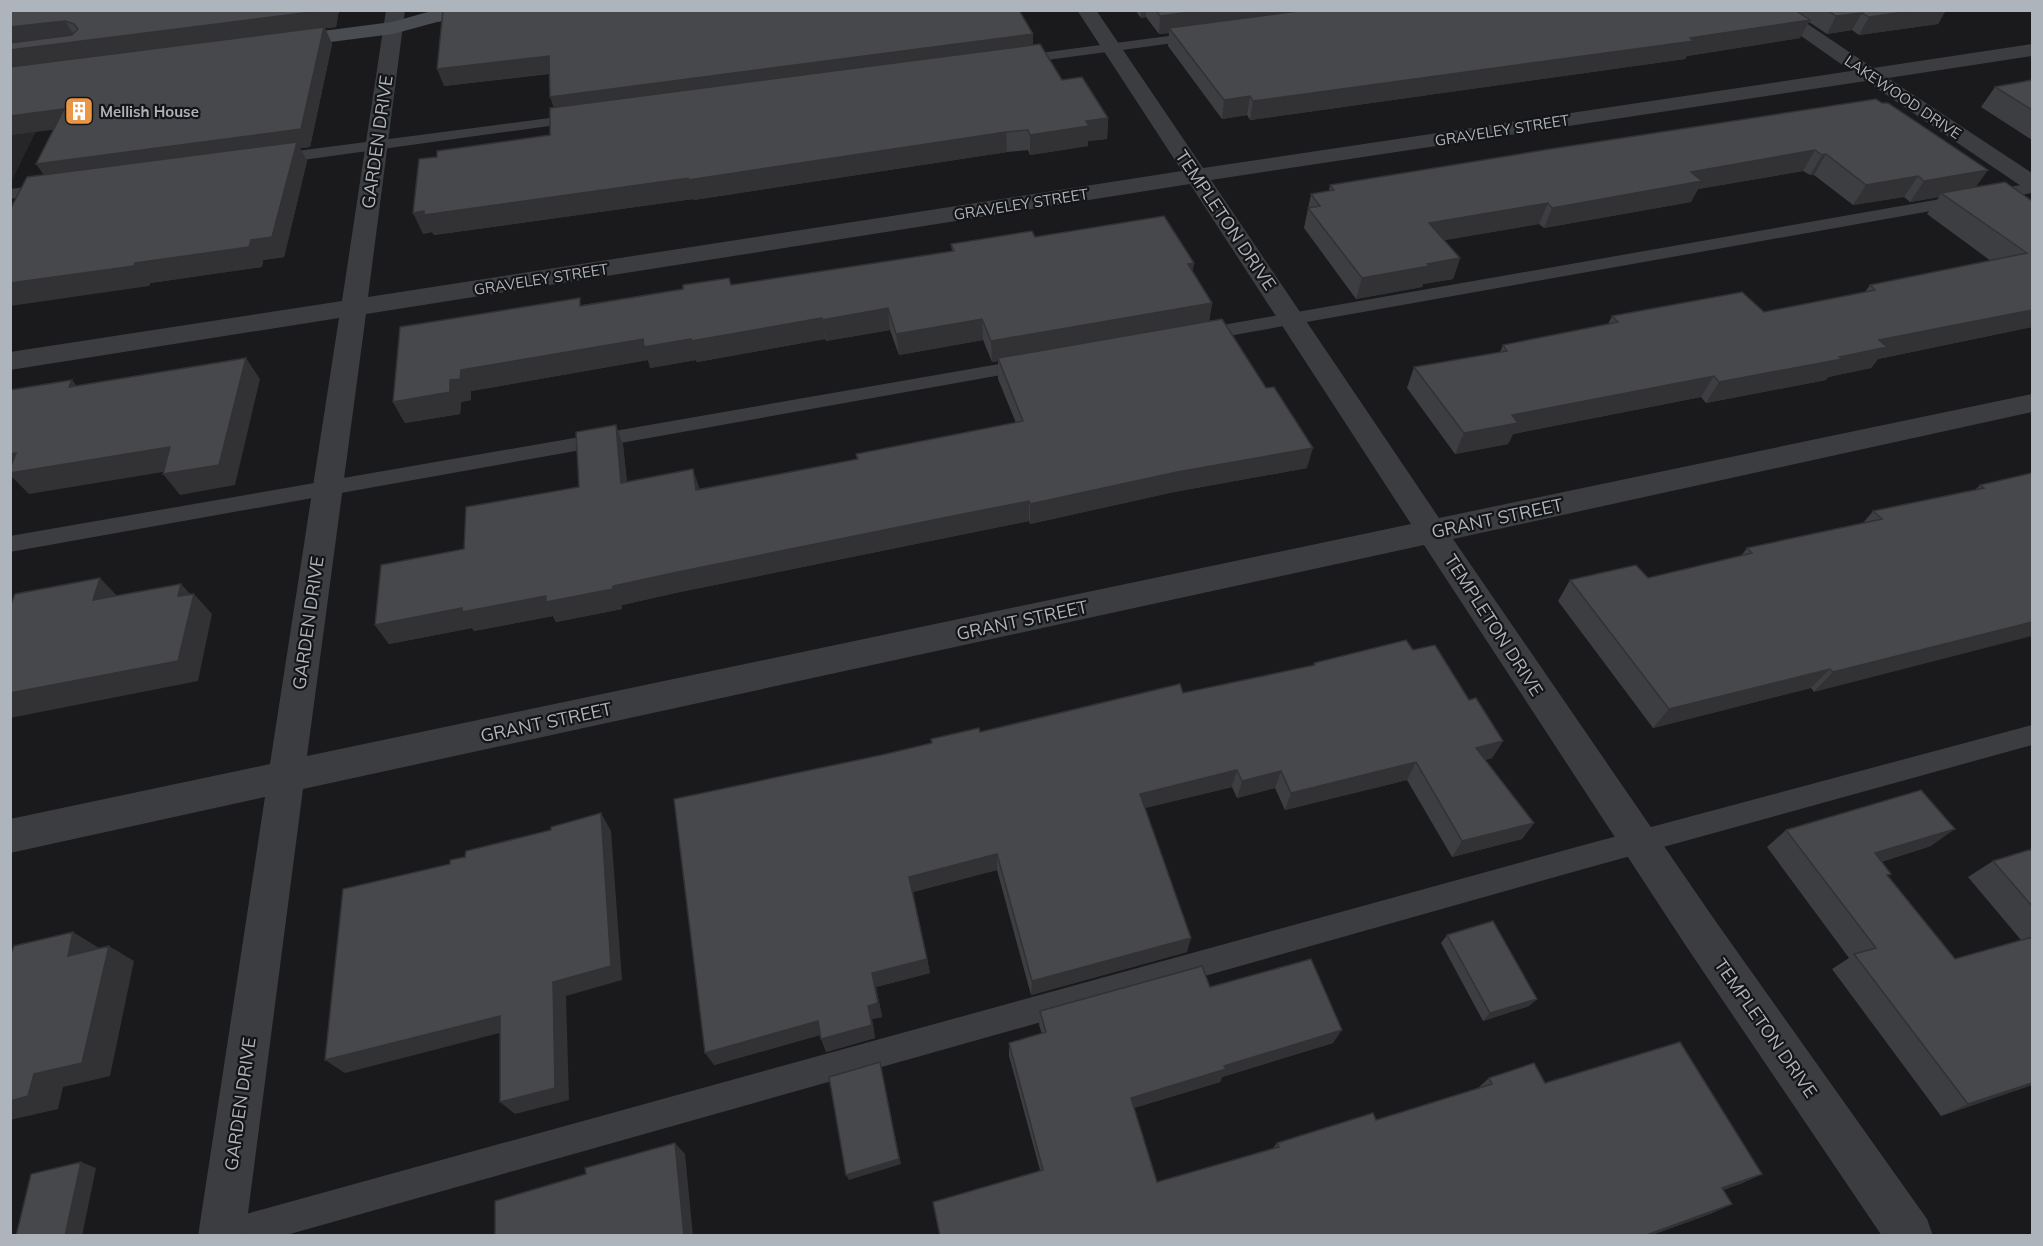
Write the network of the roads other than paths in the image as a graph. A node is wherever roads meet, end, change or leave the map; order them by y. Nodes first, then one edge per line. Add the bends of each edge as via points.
1 (486, 10) edge
2 (1086, 10) edge
3 (1773, 10) edge
4 (395, 18) edge
5 (276, 26) edge
6 (1216, 34) edge
7 (259, 45) edge
8 (1111, 48) junction
9 (2032, 50) edge
10 (1003, 62) edge
11 (1870, 74) junction
12 (599, 116) edge
13 (377, 145) junction
14 (263, 160) edge
15 (1196, 176) junction
16 (2032, 185) edge
17 (68, 186) edge
18 (10, 194) edge
19 (353, 309) junction
20 (1292, 319) junction
21 (1177, 339) edge
22 (10, 361) edge
23 (1048, 362) edge
24 (2032, 403) edge
25 (327, 490) junction
26 (1433, 532) junction
27 (10, 544) edge
28 (2032, 735) edge
29 (286, 777) junction
30 (10, 836) edge
31 (1637, 843) junction
32 (222, 1236) edge
33 (1910, 1236) edge

1 - 4 main road
2 - 8 street, TEMPLETON DRIVE
3 - 11 street, LAKEWOOD DRIVE
4 - 5 main road
4 - 7 main road
4 - 13 street, GARDEN DRIVE
6 - 8 lane
8 - 10 lane
8 - 15 street, TEMPLETON DRIVE
9 - 11 street, GRAVELEY STREET
11 - 15 street, GRAVELEY STREET
11 - 16 street, LAKEWOOD DRIVE
12 - 13 lane
13 - 14 lane
13 - 19 street, GARDEN DRIVE
15 - 19 street, GRAVELEY STREET
15 - 20 street, TEMPLETON DRIVE
16 - 20 lane
17 - 18 lane
19 - 22 street, GRAVELEY STREET
19 - 25 street, GARDEN DRIVE
20 - 21 lane
20 - 26 street, TEMPLETON DRIVE
23 - 25 lane
24 - 26 street, GRANT STREET
25 - 27 lane
25 - 29 street, GARDEN DRIVE
26 - 29 street, GRANT STREET
26 - 31 street, TEMPLETON DRIVE
28 - 31 lane
29 - 30 street, GRANT STREET
29 - 32 street, GARDEN DRIVE
31 - 32 lane
31 - 33 street, TEMPLETON DRIVE

